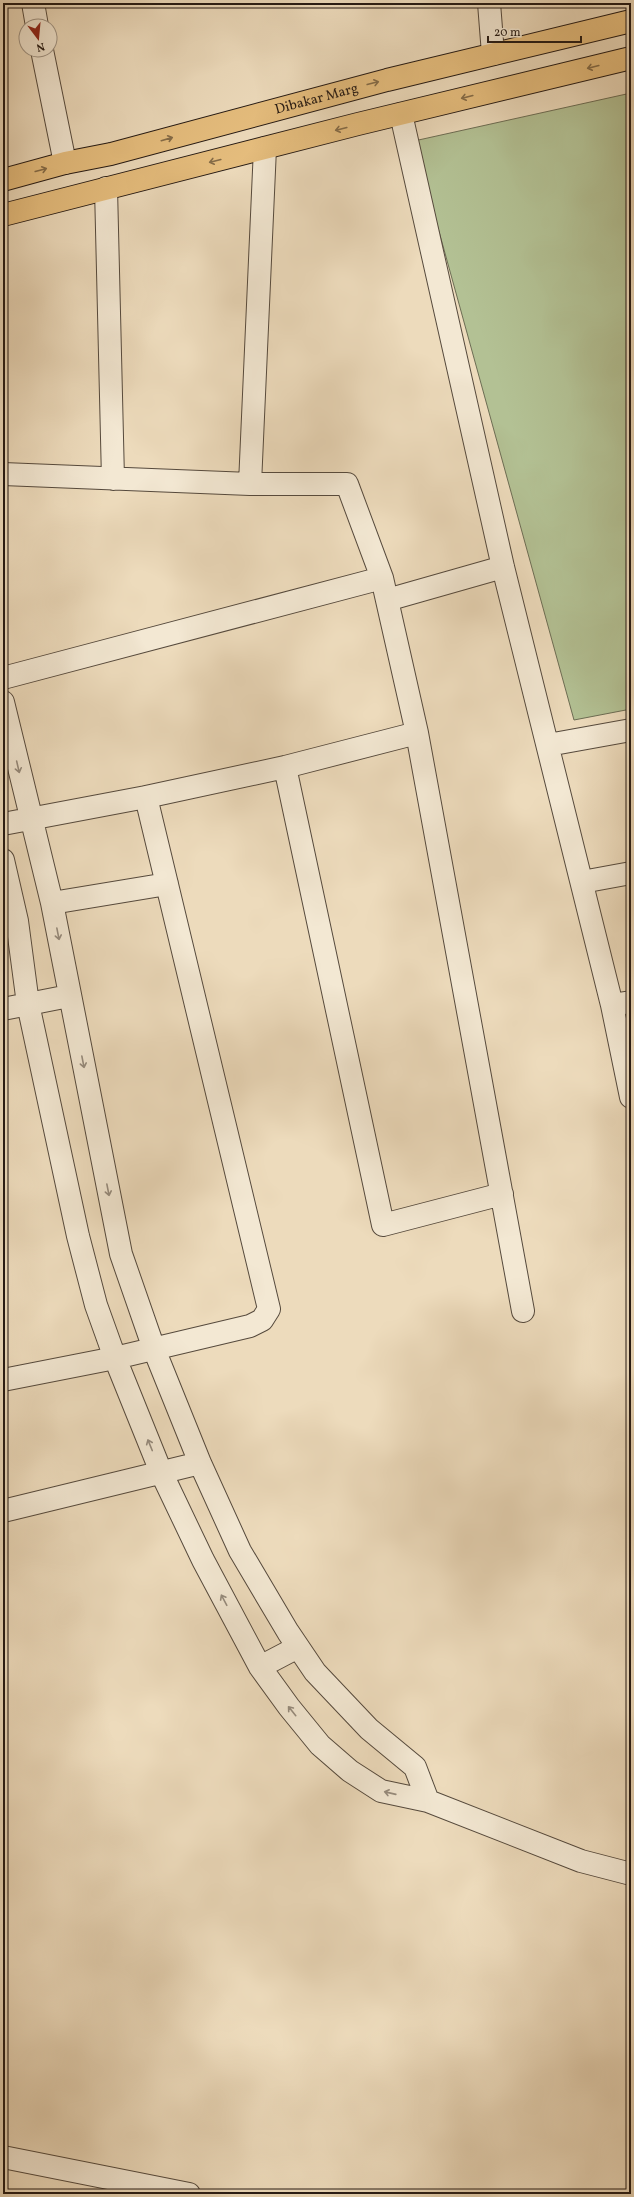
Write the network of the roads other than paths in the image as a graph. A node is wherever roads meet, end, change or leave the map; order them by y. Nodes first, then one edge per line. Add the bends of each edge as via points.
1 (33, 3) edge
2 (489, 3) edge
3 (36, 18) edge
4 (631, 21) edge
5 (493, 54) junction
6 (44, 58) edge
7 (631, 58) edge
8 (401, 114) junction
9 (265, 148) junction
10 (65, 163) junction
11 (3, 180) edge
12 (106, 188) junction
13 (3, 215) edge
14 (3, 474) edge
15 (113, 479) junction
16 (250, 484) junction
17 (503, 567) junction
18 (382, 578) junction
19 (387, 600) junction
20 (3, 678) edge
21 (3, 702) edge
22 (631, 730) edge
23 (418, 733) junction
24 (548, 745) junction
25 (285, 767) junction
26 (146, 797) junction
27 (30, 818) junction
28 (3, 824) edge
29 (3, 860) edge
30 (631, 873) edge
31 (582, 882) junction
32 (167, 884) junction
33 (52, 903) junction
34 (69, 996) junction
35 (28, 1004) junction
36 (622, 1004) edge
37 (3, 1009) edge
38 (631, 1097) edge
39 (502, 1194) junction
40 (523, 1311) dead end
41 (154, 1349) junction
42 (115, 1358) junction
43 (3, 1380) edge
44 (200, 1462) junction
45 (161, 1472) junction
46 (3, 1511) edge
47 (298, 1647) junction
48 (260, 1667) junction
49 (428, 1801) junction
50 (631, 1874) edge
51 (3, 2157) edge
52 (189, 2194) edge

1 - 3 street
2 - 5 street
4 - 5 main road, Dibakar Marg
10 -> 5 main road, Dibakar Marg via 111,154 268,110
6 - 10 street
7 -> 8 main road
8 -> 9 main road
8 - 17 street
9 -> 12 main road
9 - 16 street
11 -> 10 main road, Dibakar Marg
12 - 13 main road
12 - 15 street
14 - 15 street
15 - 16 street
16 - 18 street via 347,484
17 - 19 street
17 - 24 street
18 - 19 street
18 - 20 street
19 - 23 street
21 -> 27 street
22 - 24 street
23 - 25 street
23 - 39 street
24 - 31 street
25 - 26 street
25 - 39 street via 383,1225
26 - 27 street
26 - 32 street
27 - 28 street
27 - 33 street
29 - 35 street via 17,920
30 - 31 street
31 - 36 street
32 - 33 street
32 - 41 street via 269,1309 262,1320 250,1326
33 -> 34 street
34 - 35 street
34 -> 41 street via 121,1254
35 - 37 street
35 - 42 street via 78,1236 96,1305
36 - 38 street
39 - 40 street
41 - 42 street
41 - 44 street
42 - 43 street
45 -> 42 street
44 - 45 street
44 - 47 street via 240,1551
45 - 46 street
48 -> 45 street via 203,1560
47 - 48 street
47 - 49 street via 315,1672 369,1729 415,1768
49 -> 48 street via 381,1790 350,1770 320,1745
49 - 50 street via 581,1861
51 - 52 street

